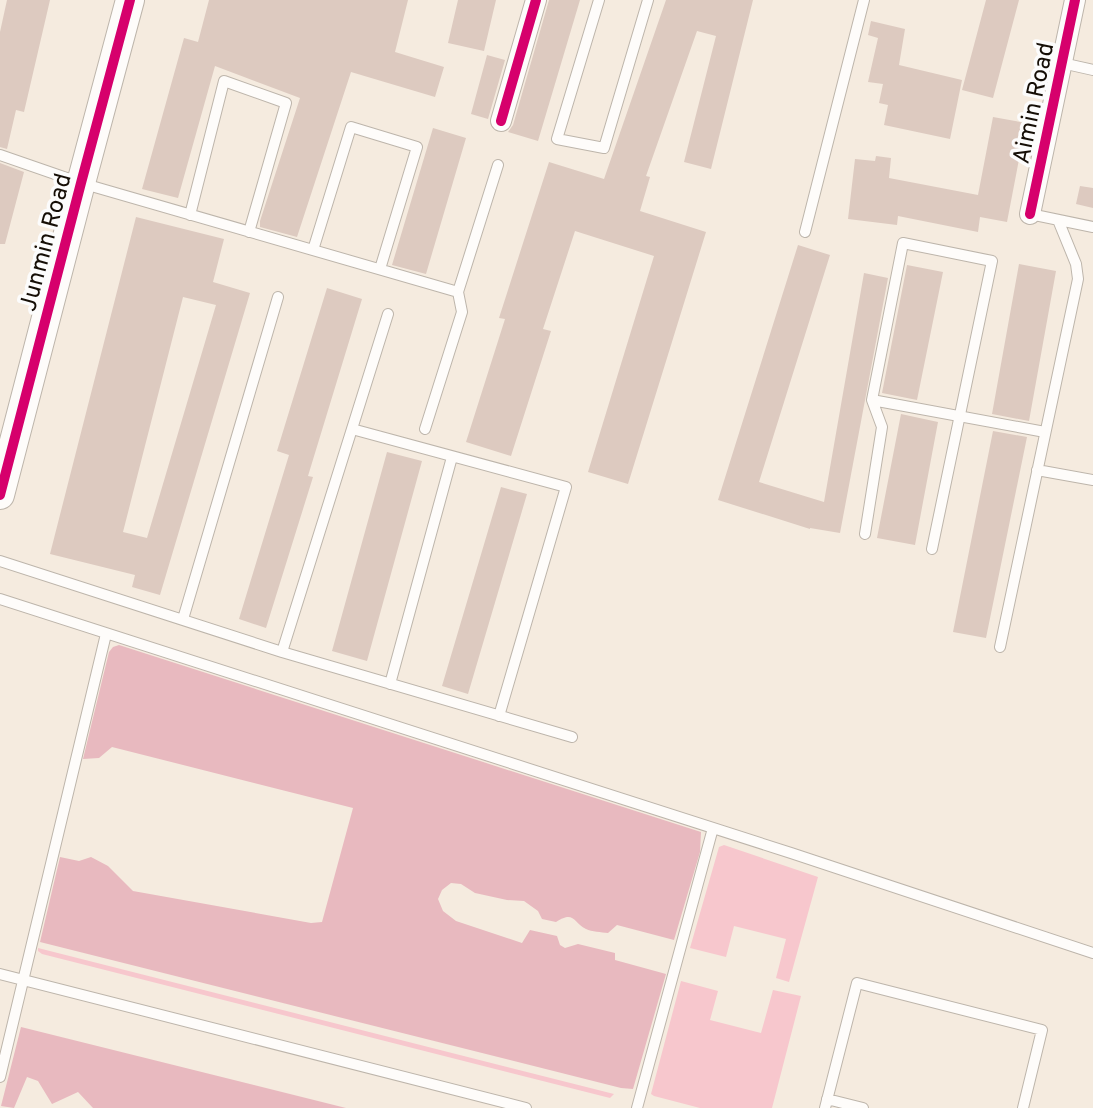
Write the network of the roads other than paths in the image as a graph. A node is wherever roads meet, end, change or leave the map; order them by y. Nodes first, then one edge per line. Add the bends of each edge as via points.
1 (130, 0) edge
2 (536, 0) edge
3 (599, 0) edge
4 (648, 0) edge
5 (864, 0) edge
6 (1075, 0) edge
7 (1062, 63) junction
8 (1093, 70) edge
9 (501, 121) dead end
10 (0, 155) edge
11 (498, 165) dead end
12 (81, 183) junction
13 (1030, 214) joint
14 (190, 215) junction
15 (1058, 220) junction
16 (1093, 227) edge
17 (249, 232) junction
18 (805, 232) dead end
19 (313, 250) junction
20 (380, 269) junction
21 (458, 292) junction
22 (278, 297) dead end
23 (388, 314) dead end
24 (872, 400) junction
25 (960, 416) junction
26 (352, 429) junction
27 (425, 429) dead end
28 (1045, 432) junction
29 (452, 457) junction
30 (1037, 470) junction
31 (2, 478) edge
32 (1093, 480) edge
33 (865, 534) dead end
34 (932, 549) dead end
35 (0, 561) edge
36 (0, 599) edge
37 (183, 619) junction
38 (106, 634) junction
39 (1000, 647) dead end
40 (282, 652) junction
41 (390, 684) junction
42 (499, 716) junction
43 (572, 737) dead end
44 (713, 828) junction
45 (1093, 953) edge
46 (0, 974) edge
47 (24, 980) junction
48 (0, 1077) edge
49 (826, 1103) edge
50 (526, 1108) edge
51 (637, 1108) edge
52 (863, 1108) edge
53 (1023, 1108) edge

1 - 12 street, Junmin Road
2 - 9 street
3 - 4 lane via 557,139 604,148
5 - 18 lane
6 - 7 street, Aimin Road
7 - 8 lane
7 - 13 street, Aimin Road
10 - 12 lane
11 - 21 lane
12 - 14 lane
12 - 31 street, Junmin Road
13 - 15 lane
14 - 17 lane
14 - 17 lane via 224,81 286,103
15 - 16 lane
15 - 28 lane via 1078,279
17 - 19 lane
19 - 20 lane
19 - 20 lane via 351,127 417,147
20 - 21 lane
21 - 27 lane via 462,312
22 - 37 lane
23 - 26 lane
24 - 25 lane
24 - 25 lane via 903,243 992,261
24 - 33 lane via 882,427
25 - 28 lane
25 - 34 lane
26 - 29 lane
26 - 40 lane
28 - 30 lane
29 - 41 lane
29 - 42 lane via 566,487
30 - 32 lane
30 - 39 lane
35 - 37 lane
36 - 38 lane
37 - 40 lane
38 - 44 lane
38 - 47 lane
40 - 41 lane
41 - 42 lane
42 - 43 lane
44 - 45 lane
44 - 51 lane
46 - 47 lane
47 - 48 lane
47 - 50 lane
49 - 52 lane
49 - 53 lane via 857,983 1042,1030

